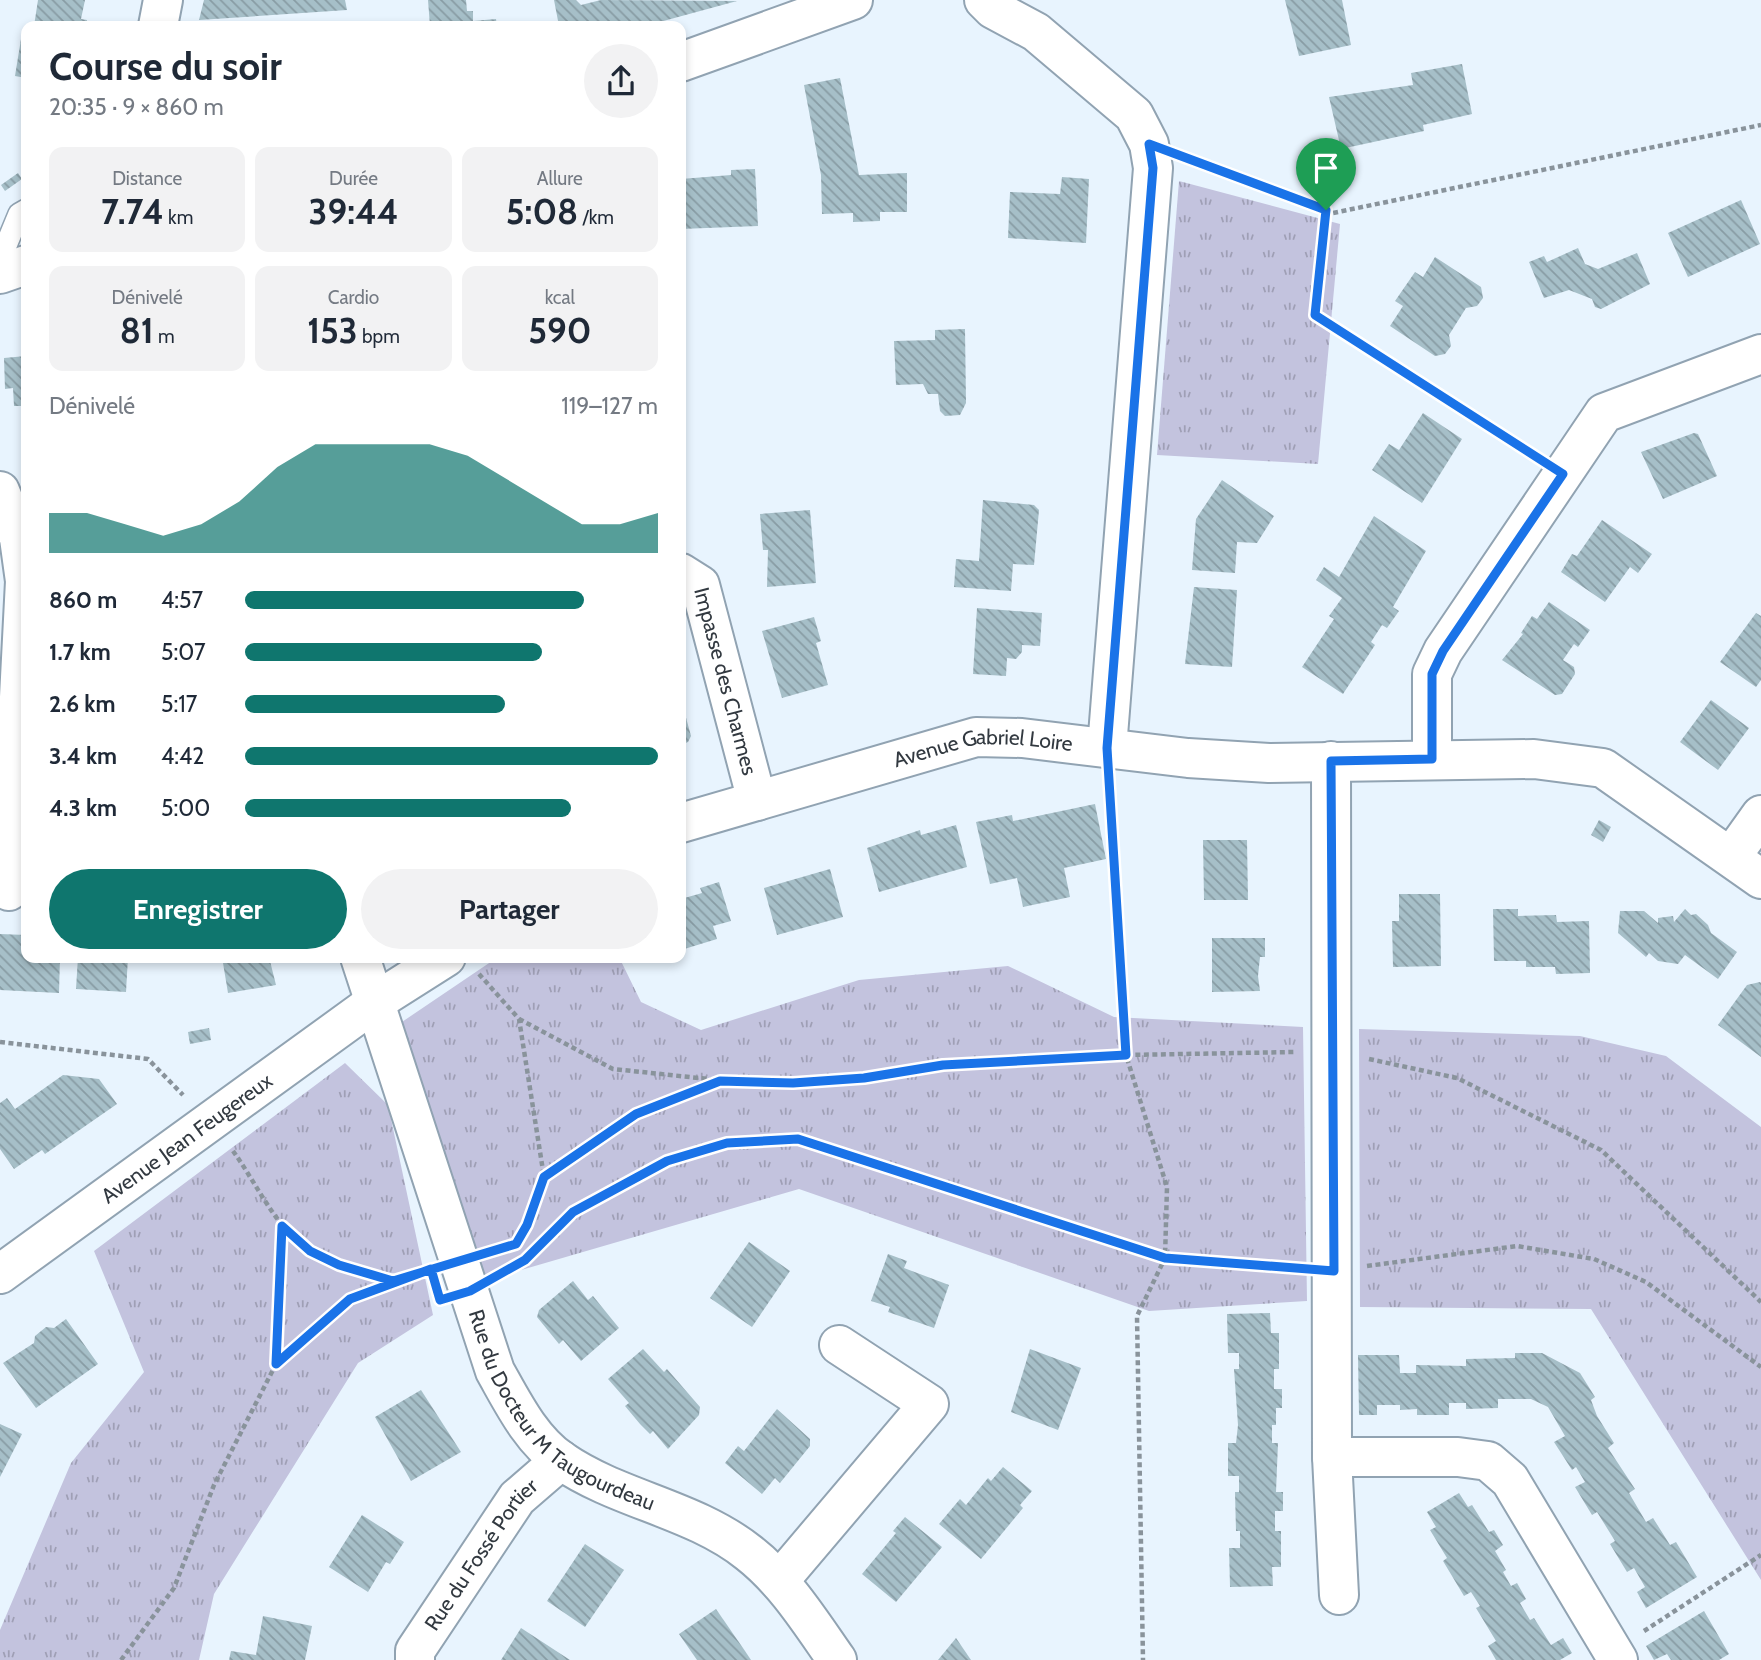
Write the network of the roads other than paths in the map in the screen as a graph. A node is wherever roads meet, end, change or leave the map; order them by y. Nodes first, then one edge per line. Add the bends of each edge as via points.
1 (163, 0) edge
2 (853, 0) edge
3 (984, 0) edge
4 (159, 21) edge
5 (686, 60) edge
6 (21, 214) edge
7 (0, 260) edge
8 (21, 267) edge
9 (0, 274) edge
10 (1761, 354) edge
11 (0, 491) edge
12 (21, 552) edge
13 (686, 576) edge
14 (21, 658) edge
15 (1107, 748) junction
16 (1432, 759) junction
17 (1331, 761) junction
18 (757, 801) junction
19 (1761, 815) edge
20 (686, 822) edge
21 (1731, 857) junction
22 (1761, 879) edge
23 (9, 891) dead end
24 (362, 963) edge
25 (458, 963) edge
26 (375, 1003) junction
27 (0, 1274) edge
28 (839, 1345) dead end
29 (1332, 1457) junction
30 (561, 1460) junction
31 (779, 1581) junction
32 (1339, 1594) dead end
33 (1616, 1656) edge
34 (415, 1660) edge
35 (837, 1660) edge

1 - 4 street
2 - 5 street
3 - 15 street via 1036,32 1134,115 1149,144 1153,168
6 - 7 lane
8 - 9 street
10 - 16 street via 1604,413 1443,651 1432,674
11 - 12 street
13 - 18 street, Impasse des Charmes via 701,585
14 - 23 street
15 - 17 street, Avenue Gabriel Loire via 1188,758
15 - 18 street, Avenue Gabriel Loire via 976,737
16 - 17 street, Avenue Gabriel Loire
16 - 21 street, Avenue Gabriel Loire via 1534,759 1603,768
17 - 29 street
18 - 20 street, Avenue Gabriel Loire
19 - 21 street
21 - 22 street, Avenue Gabriel Loire
24 - 26 street, Rue du Docteur M Taugourdeau
25 - 26 street
26 - 27 street, Avenue Jean Feugereux
26 - 30 street, Rue du Docteur M Taugourdeau via 495,1371 525,1423
28 - 31 street via 929,1404
29 - 32 street
29 - 33 street via 1488,1461 1510,1480
30 - 31 street, Rue du Docteur M Taugourdeau via 607,1485 699,1523 748,1552
30 - 34 street, Rue du Fossé Portier via 517,1498 415,1651
31 - 35 street, Rue du Docteur M Taugourdeau

